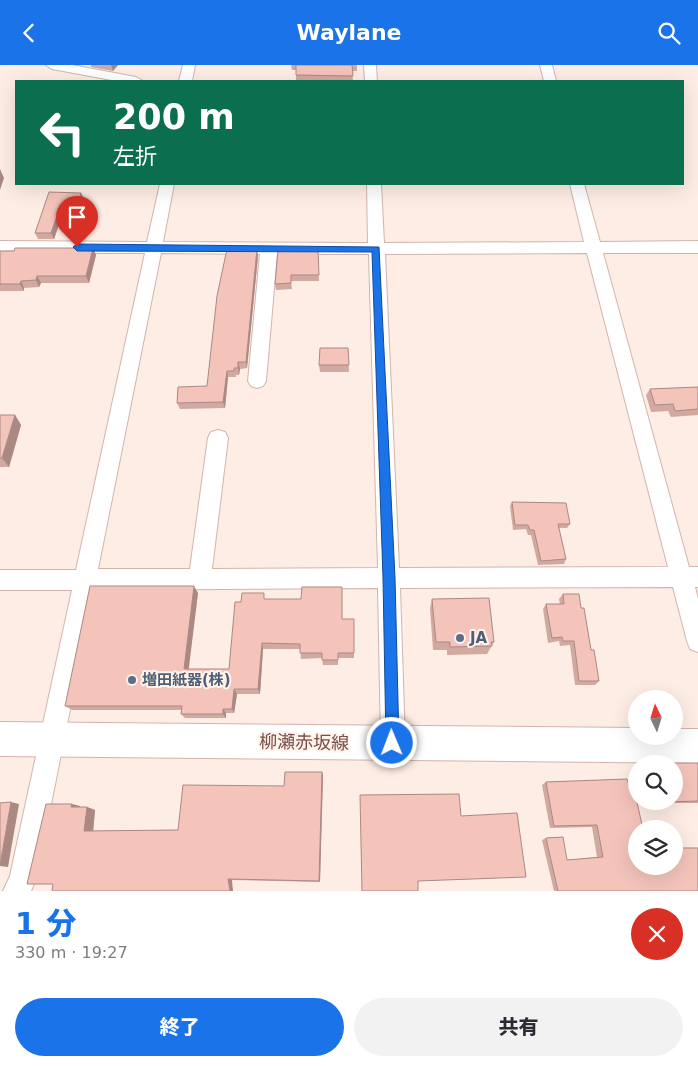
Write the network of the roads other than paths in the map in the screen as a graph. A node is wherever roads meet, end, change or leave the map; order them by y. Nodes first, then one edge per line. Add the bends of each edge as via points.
1 (52, 65) edge
2 (189, 65) edge
3 (370, 65) edge
4 (546, 65) edge
5 (131, 80) edge
6 (186, 80) edge
7 (370, 80) edge
8 (550, 80) edge
9 (167, 185) edge
10 (374, 185) edge
11 (577, 185) edge
12 (0, 247) edge
13 (155, 247) junction
14 (698, 247) edge
15 (269, 248) junction
16 (594, 248) junction
17 (376, 249) junction
18 (257, 381) dead end
19 (218, 437) dead end
20 (689, 577) edge
21 (389, 578) junction
22 (86, 579) junction
23 (200, 579) junction
24 (0, 580) edge
25 (698, 641) edge
26 (0, 739) edge
27 (52, 740) junction
28 (392, 743) junction
29 (698, 746) edge
30 (18, 891) edge

1 - 5 street
2 - 6 street
3 - 7 street
4 - 8 street
9 - 13 street
10 - 17 street
11 - 16 street
12 - 13 street
13 - 15 street
13 - 22 street
14 - 16 street
15 - 17 street
15 - 18 street
16 - 17 street
16 - 20 street
17 - 21 street
19 - 23 street
20 - 21 street
20 - 25 street
21 - 23 street
21 - 28 street
22 - 23 street
22 - 24 street
22 - 27 street
26 - 27 main road, 柳瀬赤坂線
27 - 28 main road, 柳瀬赤坂線
27 - 30 street
28 - 29 main road, 柳瀬赤坂線

